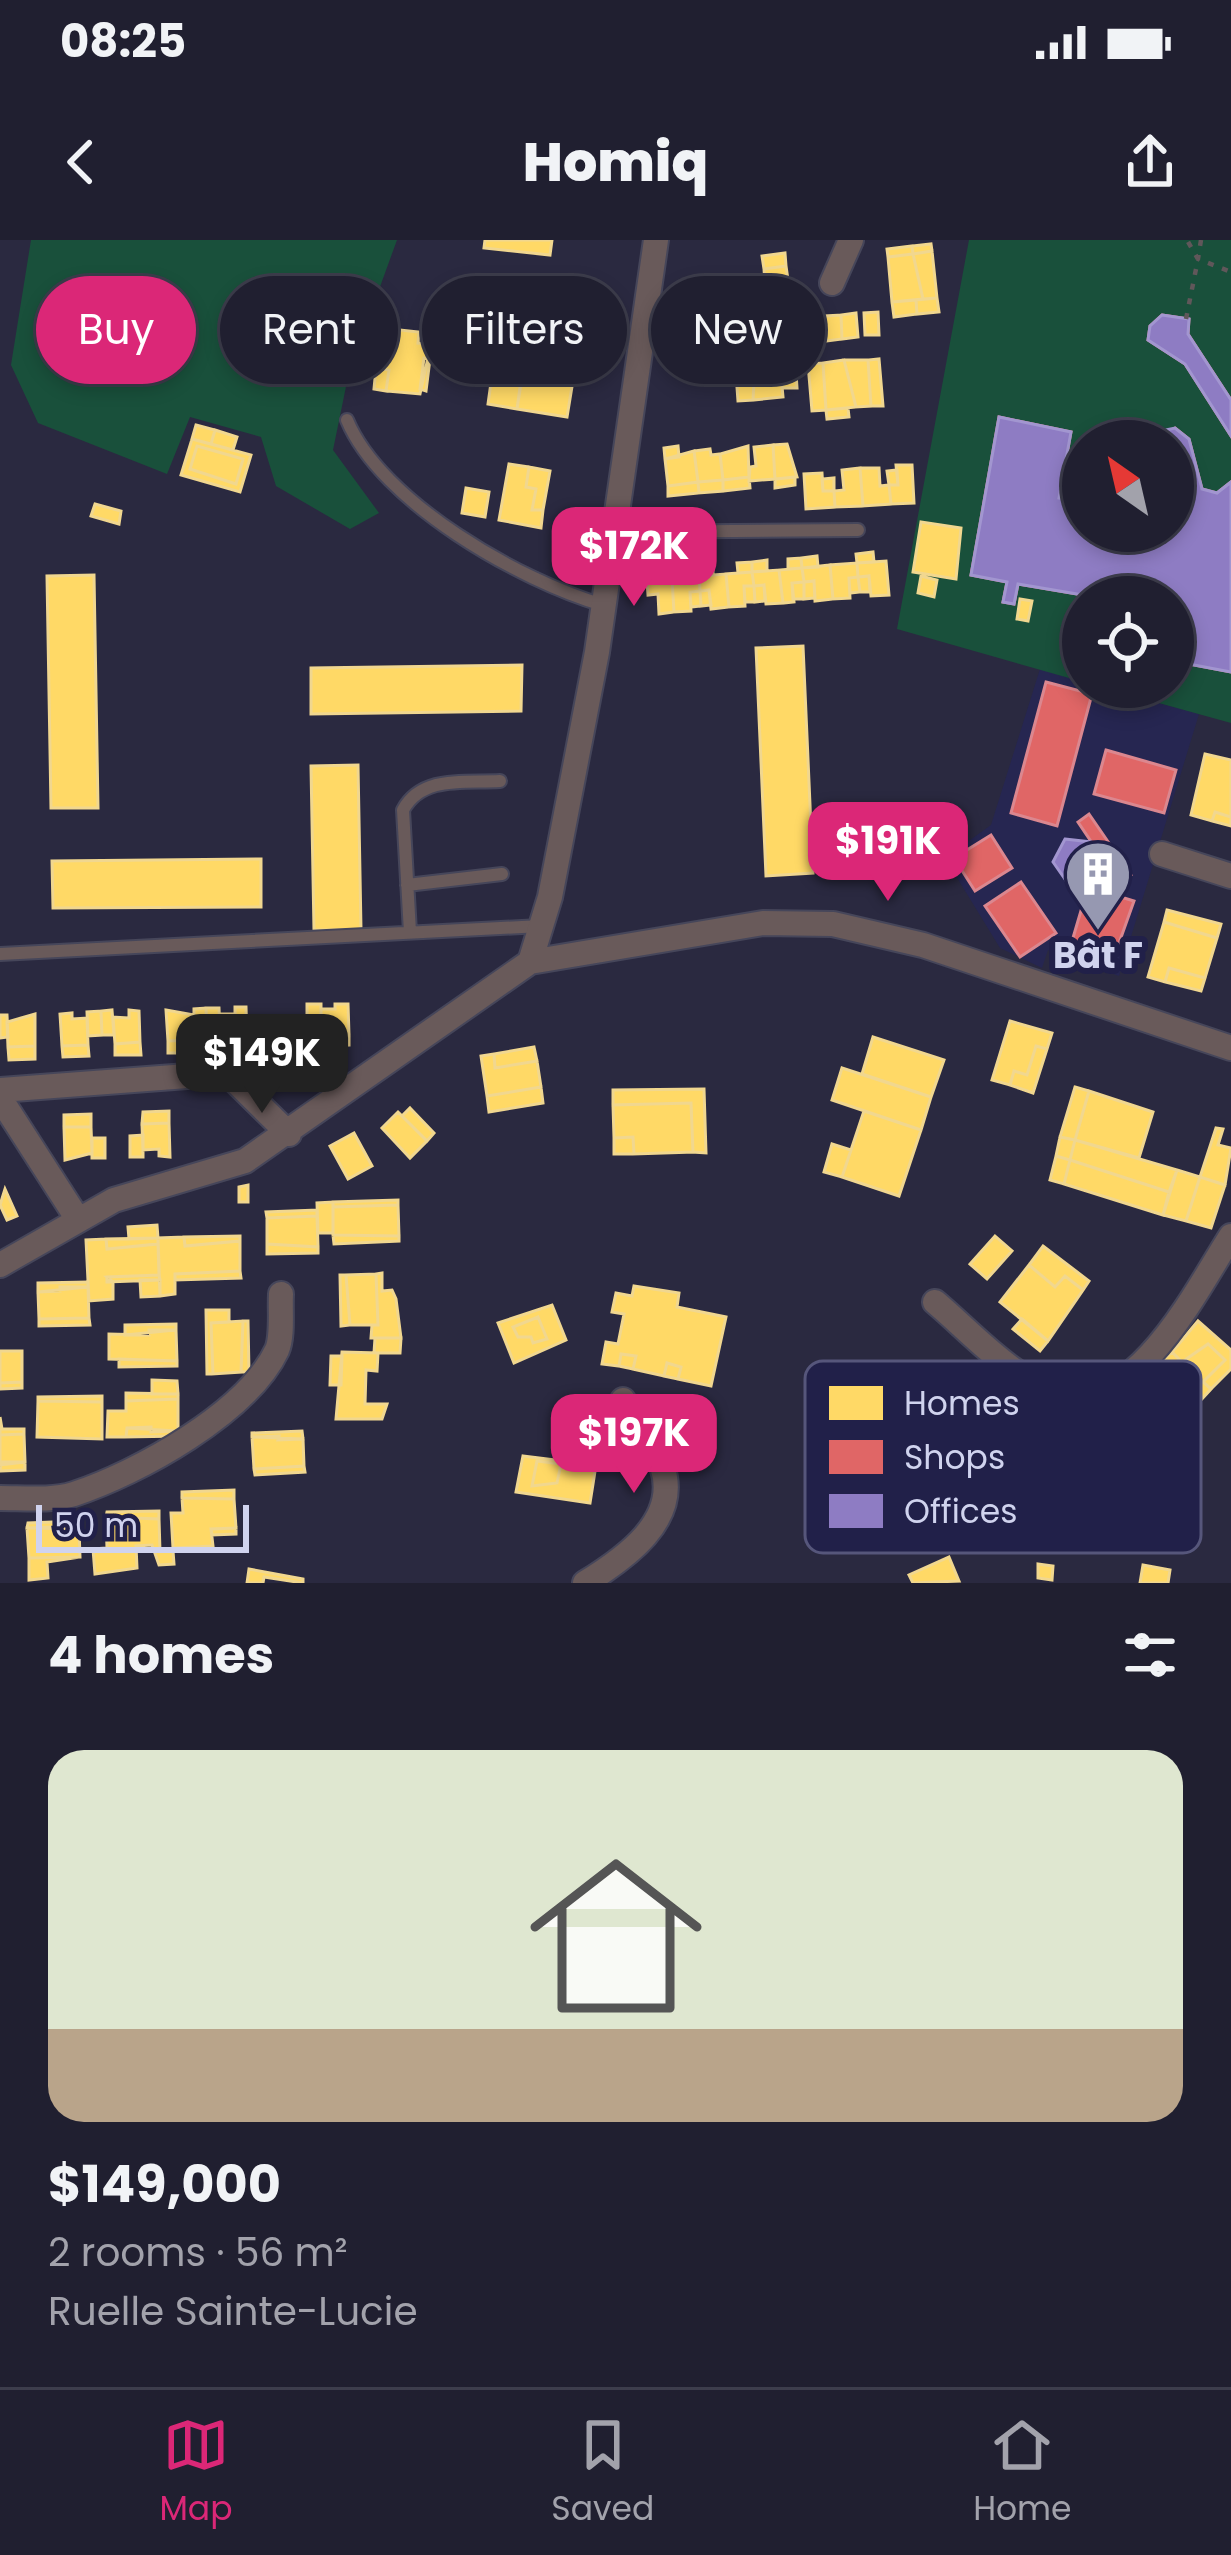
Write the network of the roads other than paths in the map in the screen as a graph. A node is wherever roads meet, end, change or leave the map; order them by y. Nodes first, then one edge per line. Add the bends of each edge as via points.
1 (656, 240) edge
2 (850, 240) edge
3 (832, 283) dead end
4 (347, 420) dead end
5 (857, 530) dead end
6 (615, 532) junction
7 (604, 605) junction
8 (500, 781) dead end
9 (1162, 854) dead end
10 (502, 874) dead end
11 (1231, 876) edge
12 (407, 885) junction
13 (542, 926) junction
14 (410, 932) junction
15 (0, 954) edge
16 (530, 962) junction
17 (1231, 1048) edge
18 (0, 1094) edge
19 (289, 1135) junction
20 (77, 1218) junction
21 (1231, 1236) edge
22 (0, 1265) edge
23 (281, 1294) dead end
24 (935, 1302) dead end
25 (1007, 1361) edge
26 (1144, 1361) edge
27 (623, 1400) dead end
28 (0, 1498) edge
29 (585, 1583) edge

1 - 6 street
2 - 3 street
4 - 7 lane via 385,478 475,543 552,590
5 - 6 lane
6 - 7 street
7 - 13 street
8 - 12 lane via 427,785 410,798 403,810
9 - 11 street
10 - 12 lane
12 - 14 lane
13 - 14 lane
13 - 16 street
14 - 15 lane
16 - 17 street via 763,923 833,924 923,945
16 - 19 street
18 - 19 street via 227,1073
18 - 20 street
19 - 20 street via 228,1168 130,1194
20 - 22 street
21 - 26 street
23 - 28 street via 278,1348 247,1390 185,1438 70,1496
24 - 25 street
27 - 29 street via 662,1465 665,1497 652,1529

